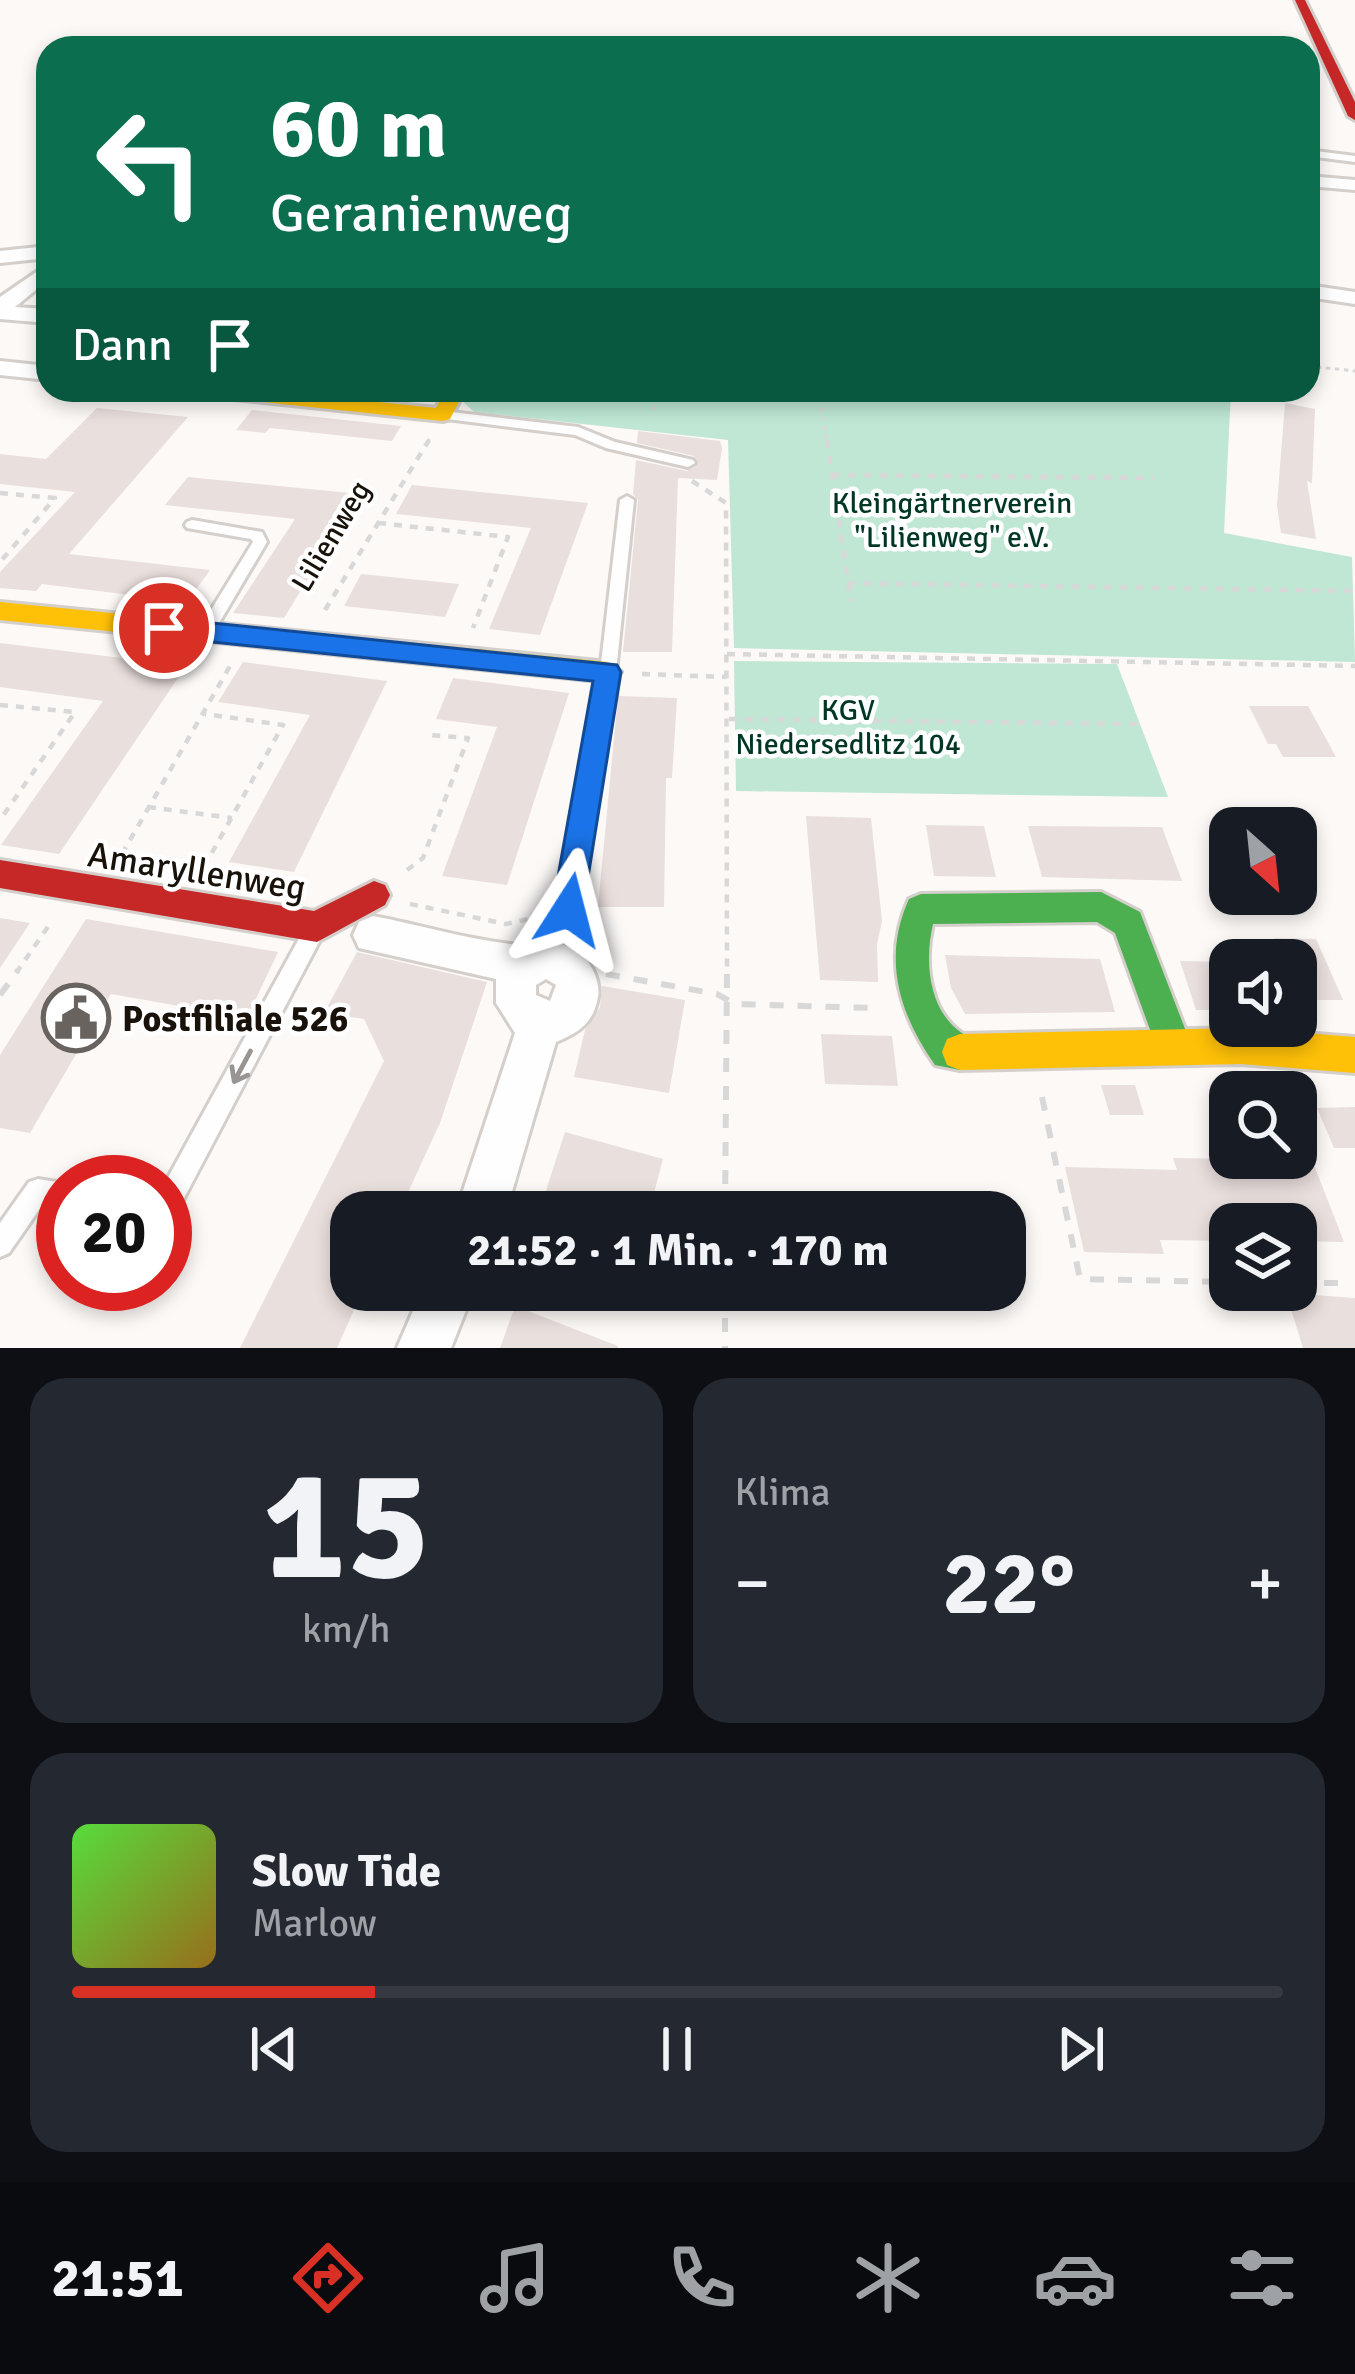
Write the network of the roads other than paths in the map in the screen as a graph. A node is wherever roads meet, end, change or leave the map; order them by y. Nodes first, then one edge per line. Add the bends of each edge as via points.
1 (1300, 0) edge
2 (1317, 36) edge
3 (1320, 41) edge
4 (1354, 112) edge
5 (1320, 155) edge
6 (1355, 159) edge
7 (1320, 182) edge
8 (1355, 185) edge
9 (36, 253) edge
10 (0, 257) edge
11 (36, 280) edge
12 (1320, 293) edge
13 (1355, 298) edge
14 (0, 310) edge
15 (36, 314) edge
16 (0, 368) edge
17 (36, 372) edge
18 (449, 403) edge
19 (688, 463) road end
20 (627, 500) dead end
21 (191, 525) dead end
22 (0, 611) edge
23 (205, 632) junction
24 (608, 672) junction
25 (0, 874) edge
26 (569, 910) road end
27 (373, 915) joint
28 (316, 927) junction
29 (529, 966) junction
30 (540, 1022) junction
31 (1174, 1047) junction
32 (1355, 1055) edge
33 (192, 1158) edge
34 (488, 1191) edge
35 (36, 1194) edge
36 (0, 1244) edge
37 (439, 1311) edge
38 (424, 1348) edge

1 - 2 street
3 - 4 street
5 - 6 lane
7 - 8 street
9 - 10 street
11 - 14 street
12 - 13 street
14 - 15 street
16 - 17 street
18 - 19 lane
20 - 24 lane
21 - 23 lane via 257,535 260,542
22 - 23 street
23 - 24 street
24 - 26 lane
25 - 28 street, Amaryllenweg
27 - 28 street, Amaryllenweg
27 - 29 street
28 -> 33 lane
29 - 30 street via 515,983 515,1004
29 - 30 street via 559,962 577,982 569,1010
30 - 34 street
31 - 31 street via 1128,923 1101,907 921,909 908,933 919,1009 948,1052
31 - 32 street via 1300,1044
35 - 36 lane
37 - 38 street

